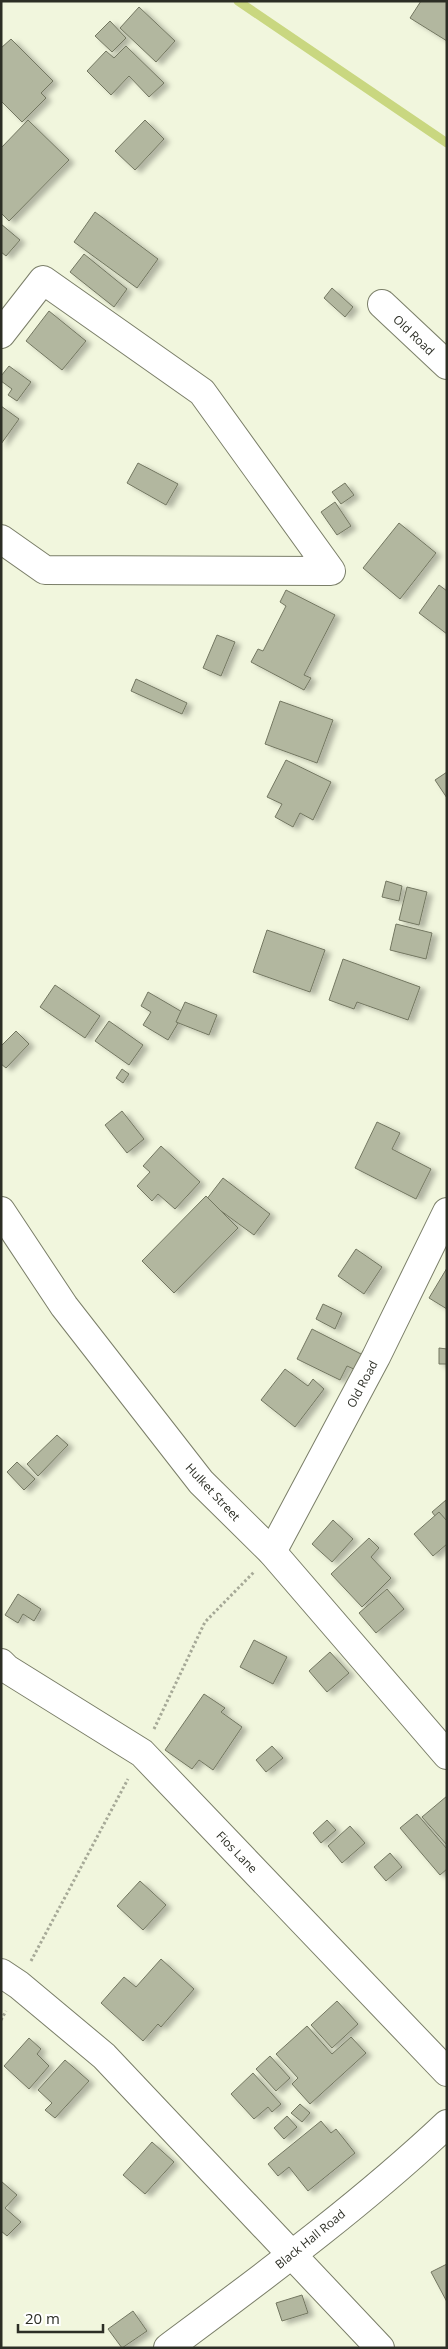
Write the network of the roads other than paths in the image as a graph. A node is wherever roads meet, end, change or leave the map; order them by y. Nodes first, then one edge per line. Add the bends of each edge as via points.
1 (382, 304) dead end
2 (1, 334) edge
3 (447, 366) edge
4 (1, 540) edge
5 (1, 1211) edge
6 (447, 1212) edge
7 (272, 1552) junction
8 (1, 1663) edge
9 (447, 1755) edge
10 (1, 1973) edge
11 (447, 2072) edge
12 (447, 2124) edge
13 (293, 2254) junction
14 (168, 2348) edge
15 (380, 2348) edge

1 - 3 street, Old Road
2 - 4 street via 43,280 202,392 331,571 45,570
5 - 7 street, Hulket Street via 64,1306 201,1482
6 - 7 street, Old Road via 376,1357
7 - 9 street, Hulket Street
8 - 11 street, Fios Lane via 142,1753
10 - 13 street via 104,2056
12 - 13 street, Black Hall Road
13 - 14 street, Black Hall Road
13 - 15 street

